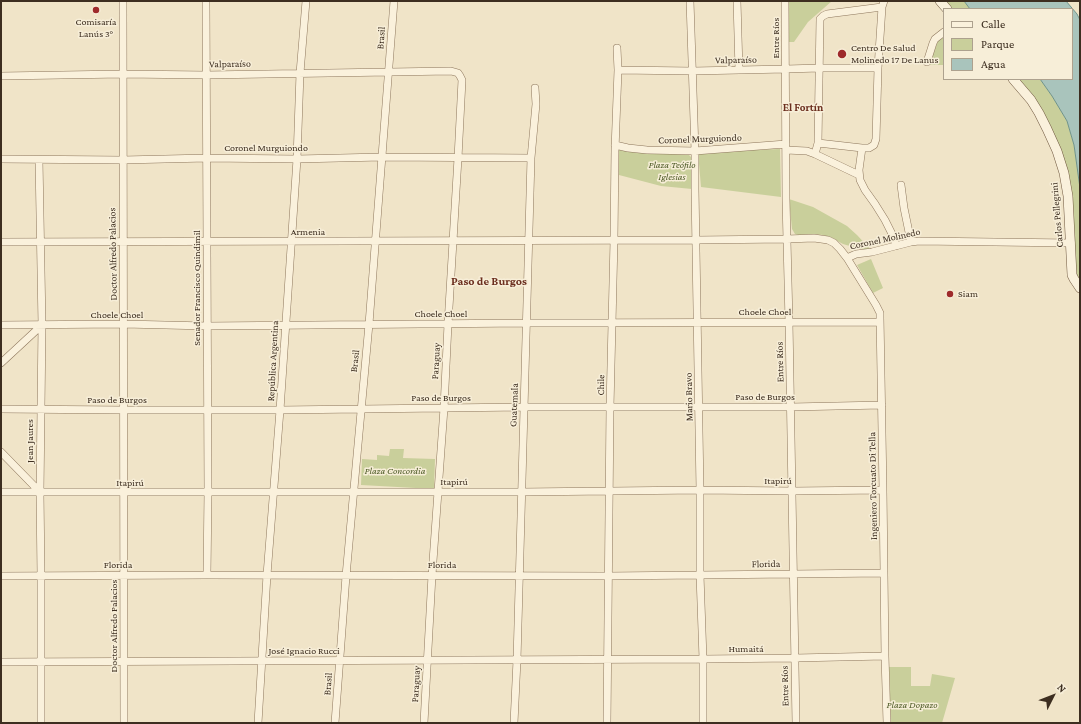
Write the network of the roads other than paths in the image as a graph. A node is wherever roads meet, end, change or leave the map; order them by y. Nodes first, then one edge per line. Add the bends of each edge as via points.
1 (123, 1) edge
2 (206, 1) edge
3 (306, 1) edge
4 (394, 1) edge
5 (690, 1) edge
6 (737, 1) edge
7 (785, 1) edge
8 (883, 4) edge
9 (943, 33) edge
10 (617, 48) dead end
11 (927, 62) dead end
12 (820, 68) junction
13 (878, 68) junction
14 (786, 69) junction
15 (618, 70) junction
16 (739, 70) junction
17 (693, 71) junction
18 (389, 72) junction
19 (300, 73) junction
20 (458, 73) joint
21 (123, 74) junction
22 (206, 75) junction
23 (1, 76) edge
24 (1014, 80) edge
25 (535, 88) dead end
26 (818, 144) junction
27 (615, 145) junction
28 (786, 147) junction
29 (862, 148) junction
30 (695, 151) junction
31 (815, 154) junction
32 (382, 157) junction
33 (207, 158) junction
34 (458, 158) junction
35 (531, 158) junction
36 (1, 159) edge
37 (297, 159) junction
38 (38, 160) junction
39 (123, 160) junction
40 (859, 175) junction
41 (901, 185) dead end
42 (787, 239) junction
43 (614, 240) junction
44 (696, 240) junction
45 (123, 241) junction
46 (452, 241) junction
47 (529, 241) junction
48 (1, 242) edge
49 (40, 242) junction
50 (207, 242) junction
51 (291, 242) junction
52 (375, 242) junction
53 (911, 242) junction
54 (1071, 243) junction
55 (896, 246) junction
56 (847, 258) junction
57 (1080, 288) edge
58 (789, 322) junction
59 (880, 322) junction
60 (526, 323) junction
61 (612, 323) junction
62 (697, 323) junction
63 (124, 324) junction
64 (369, 324) junction
65 (448, 324) junction
66 (1, 325) edge
67 (42, 325) junction
68 (207, 326) junction
69 (285, 326) junction
70 (1, 363) edge
71 (882, 405) junction
72 (524, 407) junction
73 (610, 407) junction
74 (699, 407) junction
75 (790, 407) junction
76 (361, 408) junction
77 (444, 408) junction
78 (1, 409) edge
79 (40, 409) junction
80 (208, 409) junction
81 (124, 410) junction
82 (280, 410) junction
83 (1, 452) edge
84 (700, 490) junction
85 (883, 490) junction
86 (792, 491) junction
87 (1, 492) edge
88 (40, 492) junction
89 (208, 492) junction
90 (274, 492) junction
91 (354, 492) junction
92 (438, 492) junction
93 (521, 492) junction
94 (610, 492) junction
95 (124, 493) junction
96 (884, 573) junction
97 (793, 574) junction
98 (124, 575) junction
99 (207, 575) junction
100 (267, 575) junction
101 (432, 575) junction
102 (518, 575) junction
103 (700, 575) junction
104 (1, 576) edge
105 (41, 576) junction
106 (346, 576) junction
107 (608, 576) junction
108 (885, 656) junction
109 (795, 658) junction
110 (608, 659) junction
111 (703, 659) junction
112 (339, 660) junction
113 (428, 660) junction
114 (517, 660) junction
115 (124, 661) junction
116 (261, 661) junction
117 (1, 662) edge
118 (41, 662) junction
119 (41, 723) edge
120 (124, 723) edge
121 (258, 723) edge
122 (335, 723) edge
123 (424, 723) edge
124 (514, 723) edge
125 (607, 723) edge
126 (703, 723) edge
127 (796, 723) edge
128 (887, 723) edge

1 - 21 street, Doctor Alfredo Palacios
2 - 22 street, Senador Francisco Quindimil
3 - 19 street, República Argentina
4 - 18 street, Brasil
5 - 17 street, Mario Bravo
6 - 16 street
7 - 14 street, Entre Ríos
8 - 12 street via 827,14 820,19
8 - 13 street
9 - 11 street via 935,39
10 - 15 street, Chile
12 - 13 street, Valparaíso
12 - 14 street, Valparaíso
12 - 26 street
13 - 29 street via 876,139 872,147
14 - 16 street, Valparaíso
14 - 28 street, Entre Ríos
15 - 17 street, Valparaíso
15 - 27 street, Chile
16 - 17 street, Valparaíso
17 - 30 street, Mario Bravo
18 - 19 street, Valparaíso
18 - 20 street, Valparaíso
18 - 32 street, Brasil
19 - 22 street, Valparaíso
19 - 37 street, República Argentina
20 - 34 street, Paraguay via 462,80
21 - 22 street, Valparaíso
21 - 23 street, Valparaíso
21 - 39 street, Doctor Alfredo Palacios
22 - 33 street, Senador Francisco Quindimil
24 - 54 street, Carlos Pellegrini via 1039,113 1057,151 1068,196
25 - 35 street, Guatemala
26 - 29 street
26 - 31 street
27 - 30 street, Coronel Murguiondo via 647,150
27 - 43 street, Chile
28 - 30 street, Coronel Murguiondo
28 - 31 street, Coronel Murguiondo
28 - 42 street, Entre Ríos
29 - 40 street
30 - 44 street, Mario Bravo
31 - 40 street, Coronel Murguiondo
32 - 34 street, Coronel Murguiondo
32 - 37 street, Coronel Murguiondo
32 - 52 street, Brasil
33 - 37 street, Coronel Murguiondo
33 - 39 street, Coronel Murguiondo
33 - 50 street, Senador Francisco Quindimil
34 - 35 street, Coronel Murguiondo
34 - 46 street, Paraguay
35 - 47 street, Guatemala
36 - 38 street, Coronel Murguiondo
37 - 51 street, República Argentina
38 - 39 street, Coronel Murguiondo
38 - 49 street, Jean Jaures
39 - 45 street, Doctor Alfredo Palacios
40 - 55 street via 862,186 880,210
41 - 53 street
42 - 44 street, Coronel Molinedo
42 - 56 street, Coronel Molinedo via 828,240
42 - 58 street, Entre Ríos
43 - 44 street, Coronel Molinedo
43 - 47 street, Armenia
43 - 61 street, Chile
44 - 62 street, Mario Bravo
45 - 49 street, Armenia
45 - 50 street, Armenia
45 - 63 street, Doctor Alfredo Palacios
46 - 47 street, Armenia
46 - 52 street, Armenia
46 - 65 street, Paraguay
47 - 60 street, Guatemala
48 - 49 street, Armenia
49 - 67 street, Jean Jaures
50 - 51 street, Armenia
50 - 68 street, Senador Francisco Quindimil
51 - 52 street, Armenia
51 - 69 street, República Argentina
52 - 64 street, Brasil
53 - 54 street, Coronel Molinedo
53 - 55 street, Coronel Molinedo
54 - 57 street, Carlos Pellegrini via 1072,275
55 - 56 street, Coronel Molinedo
56 - 59 street, Ingeniero Torcuato Di Tella via 878,309
58 - 59 street, Choele Choel
58 - 62 street, Choele Choel
58 - 75 street, Entre Ríos
59 - 71 street, Ingeniero Torcuato Di Tella
60 - 61 street, Choele Choel
60 - 65 street, Choele Choel
60 - 72 street, Guatemala
61 - 62 street, Choele Choel
61 - 73 street, Chile
62 - 74 street, Mario Bravo
63 - 67 street, Choele Choel
63 - 68 street, Choele Choel
63 - 81 street, Doctor Alfredo Palacios
64 - 65 street, Choele Choel
64 - 69 street, Choele Choel
64 - 76 street, Brasil
65 - 77 street, Paraguay
66 - 67 street, Choele Choel
67 - 70 street
67 - 79 street, Jean Jaures
68 - 69 street, Choele Choel
68 - 80 street, Senador Francisco Quindimil
69 - 82 street, República Argentina
71 - 75 street, Paso de Burgos
71 - 85 street, Ingeniero Torcuato Di Tella
72 - 73 street, Paso de Burgos
72 - 77 street, Paso de Burgos
72 - 93 street, Guatemala
73 - 74 street, Paso de Burgos
73 - 94 street, Chile
74 - 75 street, Paso de Burgos
74 - 84 street, Mario Bravo
75 - 86 street, Entre Ríos
76 - 77 street, Paso de Burgos
76 - 82 street, Paso de Burgos
76 - 91 street, Brasil
77 - 92 street, Paraguay
78 - 79 street, Paso de Burgos
79 - 81 street, Paso de Burgos
79 - 88 street, Jean Jaures
80 - 81 street, Paso de Burgos
80 - 82 street, Paso de Burgos
80 - 89 street, Senador Francisco Quindimil
81 - 95 street, Doctor Alfredo Palacios
82 - 90 street, República Argentina
83 - 88 street
84 - 86 street, Itapirú
84 - 94 street, Itapirú
84 - 103 street, Mario Bravo
85 - 86 street, Itapirú
85 - 96 street, Ingeniero Torcuato Di Tella
86 - 97 street, Entre Ríos
87 - 88 street, Itapirú
88 - 95 street, Itapirú
88 - 105 street, Jean Jaures
89 - 90 street, Itapirú
89 - 95 street, Itapirú
89 - 99 street, Senador Francisco Quindimil
90 - 91 street, Itapirú
90 - 100 street, República Argentina
91 - 92 street, Itapirú
91 - 106 street, Brasil
92 - 93 street, Itapirú
92 - 101 street, Paraguay
93 - 94 street, Itapirú
93 - 102 street, Guatemala
94 - 107 street, Chile
95 - 98 street, Doctor Alfredo Palacios
96 - 97 street, Florida
96 - 108 street, Ingeniero Torcuato Di Tella
97 - 103 street, Florida
97 - 109 street, Entre Ríos
98 - 99 street, Florida
98 - 105 street, Florida
98 - 115 street, Doctor Alfredo Palacios
99 - 100 street, Florida
100 - 106 street, Florida
100 - 116 street, República Argentina
101 - 102 street, Florida
101 - 106 street, Florida
101 - 113 street, Paraguay
102 - 107 street, Florida
102 - 114 street, Guatemala
103 - 107 street, Florida
103 - 111 street, Mario Bravo
104 - 105 street, Florida
105 - 118 street, Jean Jaures
106 - 112 street, Brasil
107 - 110 street, Chile
108 - 109 street, Humaitá
108 - 128 street, Ingeniero Torcuato Di Tella
109 - 111 street, Humaitá
109 - 127 street, Entre Ríos
110 - 111 street, Humaitá
110 - 114 street, José Ignacio Rucci
110 - 125 street, Chile
111 - 126 street, Mario Bravo
112 - 113 street, José Ignacio Rucci
112 - 116 street, José Ignacio Rucci
112 - 122 street, Brasil
113 - 114 street, José Ignacio Rucci
113 - 123 street, Paraguay
114 - 124 street, Guatemala
115 - 116 street, José Ignacio Rucci
115 - 118 street, José Ignacio Rucci
115 - 120 street, Doctor Alfredo Palacios
116 - 121 street, República Argentina
117 - 118 street, José Ignacio Rucci
118 - 119 street, Jean Jaures

